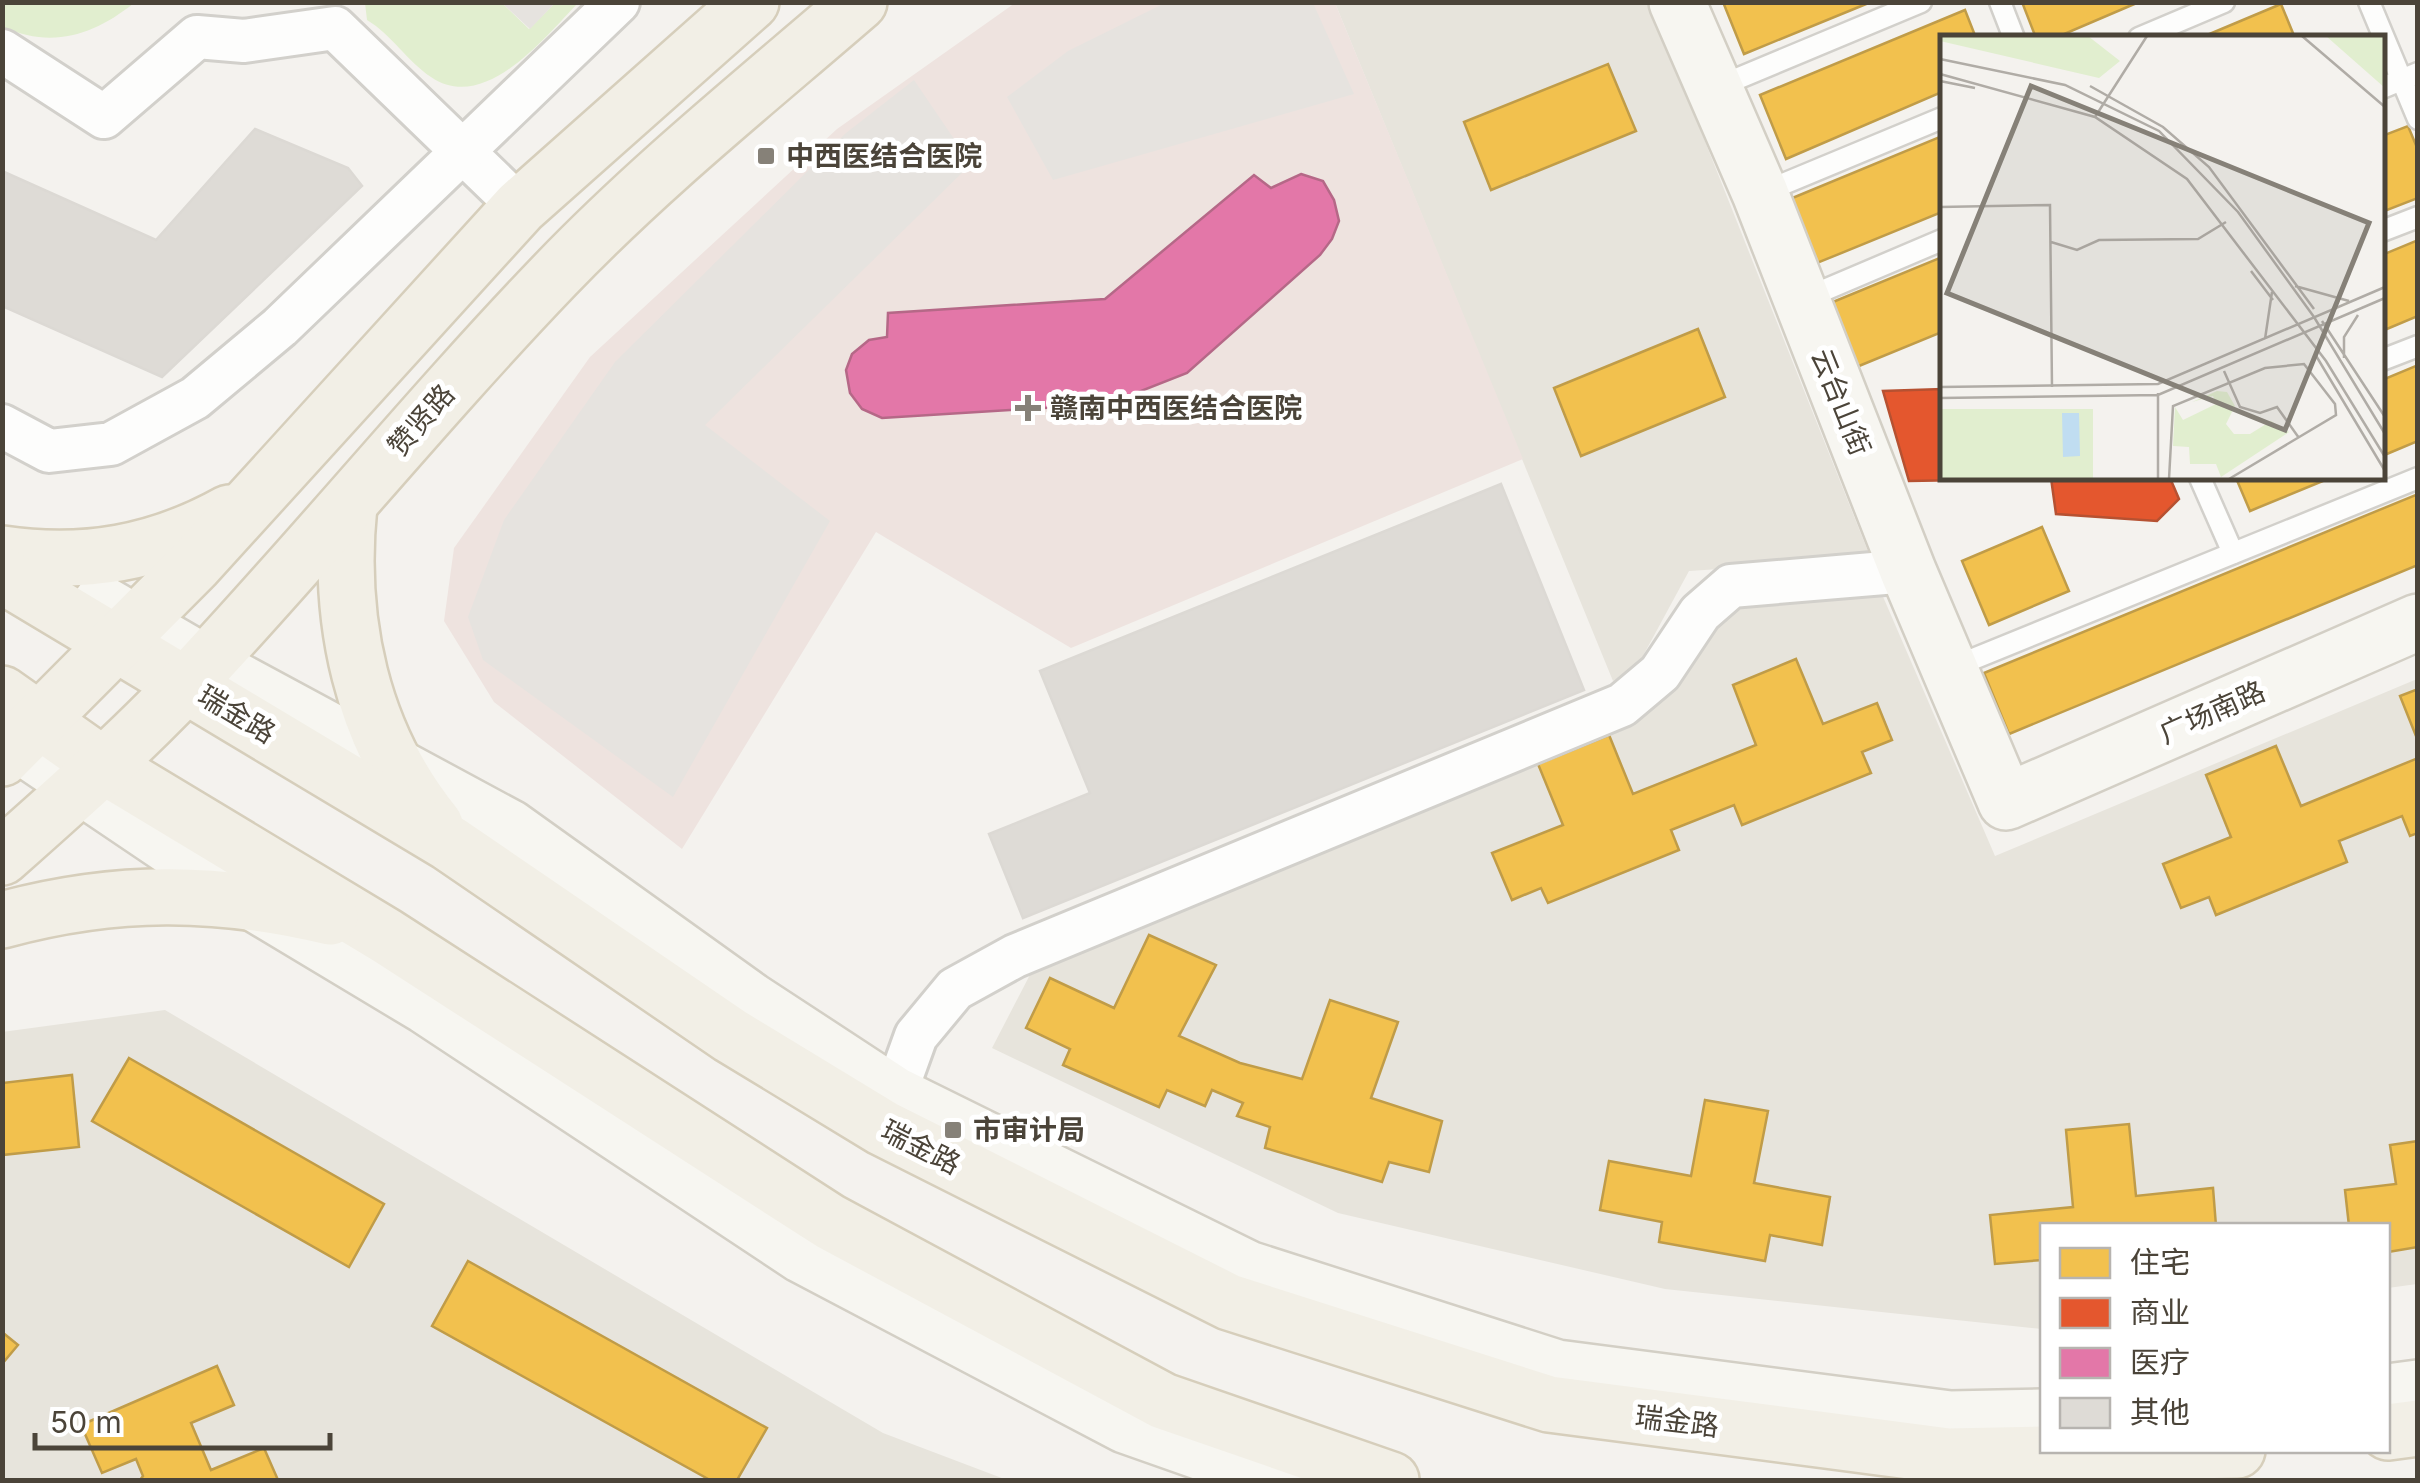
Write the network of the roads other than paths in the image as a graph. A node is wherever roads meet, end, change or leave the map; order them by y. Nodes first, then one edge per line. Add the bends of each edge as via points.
1 (618, 2) edge
2 (750, 2) edge
3 (859, 2) edge
4 (1678, 2) edge
5 (1921, 2) edge
6 (2000, 2) edge
7 (2224, 2) edge
8 (2368, 2) edge
9 (2013, 35) edge
10 (2146, 35) edge
11 (2382, 35) edge
12 (2385, 43) edge
13 (2, 51) edge
14 (2400, 80) edge
15 (1714, 88) junction
16 (1940, 119) edge
17 (2418, 119) edge
18 (462, 153) junction
19 (1760, 193) junction
20 (520, 207) junction
21 (2418, 217) edge
22 (2385, 230) edge
23 (1940, 241) edge
24 (1800, 300) junction
25 (2418, 346) edge
26 (2385, 359) edge
27 (2, 426) edge
28 (2418, 478) edge
29 (2201, 480) edge
30 (272, 482) junction
31 (349, 505) junction
32 (2233, 553) junction
33 (8, 557) edge
34 (1908, 571) junction
35 (2418, 622) edge
36 (128, 634) junction
37 (1950, 669) junction
38 (196, 674) junction
39 (13, 730) edge
40 (396, 766) junction
41 (93, 775) junction
42 (2006, 802) joint
43 (450, 843) junction
44 (2, 857) edge
45 (250, 902) junction
46 (2, 920) edge
47 (386, 936) junction
48 (889, 1112) junction
49 (2418, 1388) edge
50 (2390, 1392) edge
51 (2040, 1417) edge
52 (2418, 1428) edge
53 (2390, 1432) edge
54 (2188, 1453) edge
55 (1946, 1468) edge
56 (1281, 1480) edge
57 (1391, 1480) edge

1 - 18 street
2 - 20 main road
3 - 31 main road, 赞贤路 via 649,183 557,273
4 - 15 street, 云台山街
5 - 15 lane
6 - 9 lane
7 - 10 lane
8 - 11 lane
12 - 14 lane
13 - 18 street via 104,117 197,37 244,41 335,28
14 - 17 lane
15 - 19 street, 云台山街
16 - 19 lane
18 - 20 street
18 - 27 street via 280,327 195,398 111,444 48,450
19 - 24 street, 云台山街
20 - 30 main road
21 - 22 lane
23 - 24 lane
24 - 34 street, 云台山街
25 - 26 lane
28 - 32 lane
29 - 32 lane
30 - 33 main road via 238,508 162,544 80,560
30 - 36 main road
31 - 38 main road, 赞贤路
31 - 40 main road via 344,580 353,656
32 - 37 lane
33 - 36 main road, 瑞金路
34 - 37 street, 云台山街
34 - 48 street via 1730,586 1700,612 1660,673 1622,705 1015,956 954,989 916,1036
35 - 42 street, 广场南路
36 - 38 main road, 瑞金路
36 - 39 main road
37 - 42 street, 云台山街
38 - 40 street
38 - 41 main road, 赞贤路
38 - 43 main road, 瑞金路
39 - 41 main road
40 - 43 main road
40 - 48 street via 510,828 750,1000
41 - 44 main road, 赞贤路
41 - 45 street
41 - 47 main road
43 - 48 main road, 瑞金路 via 730,1035
45 - 46 main road via 214,896 96,900
45 - 47 main road
45 - 56 street via 426,1006 802,1255 1125,1425
47 - 57 main road via 848,1231 1163,1401
48 - 51 street via 1248,1269 1558,1368 1950,1419
48 - 55 main road, 瑞金路 via 1229,1302 1549,1404
49 - 50 street
52 - 53 main road
54 - 55 main road, 瑞金路

